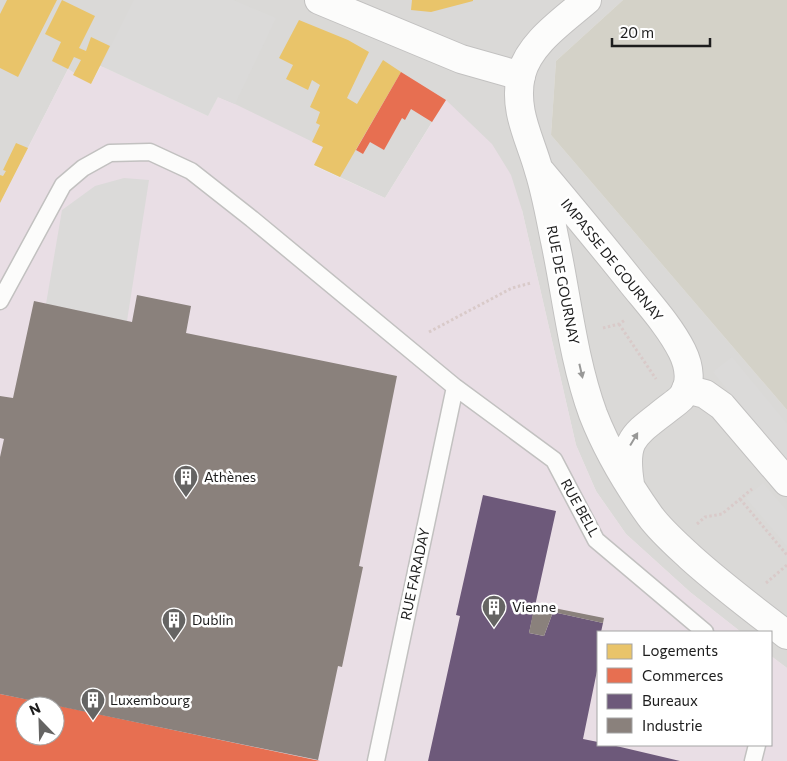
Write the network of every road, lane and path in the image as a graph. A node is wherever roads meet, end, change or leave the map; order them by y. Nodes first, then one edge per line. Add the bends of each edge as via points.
1 (319, 0) edge
2 (587, 0) edge
3 (521, 76) junction
4 (539, 169) junction
5 (537, 282) dead end
6 (0, 300) edge
7 (619, 324) dead end
8 (403, 345) junction
9 (455, 387) junction
10 (680, 397) junction
11 (781, 475) edge
12 (630, 486) junction
13 (740, 499) junction
14 (692, 529) dead end
15 (787, 555) edge
16 (787, 565) edge
17 (760, 588) dead end
18 (704, 631) edge
19 (787, 635) edge
20 (757, 746) edge
21 (376, 761) edge
22 (753, 761) edge

1 - 3 street via 461,59
2 - 3 street via 534,49
3 - 4 street, RUE DE GOURNAY via 520,109
4 - 10 street, IMPASSE DE GOURNAY via 648,302 682,352 689,372
4 -> 12 street, RUE DE GOURNAY via 586,392 600,432
5 - 8 path via 512,288
6 - 8 lane, RUE BELL via 63,185 110,153 150,152 191,171
7 - 10 path
8 - 9 lane, RUE BELL
9 - 18 lane, RUE BELL via 554,460 596,540
9 - 21 lane, RUE FARADAY
10 - 11 street via 705,394 714,399
12 -> 10 street via 627,466 630,442 636,433
11 - 13 path
12 - 19 street, RUE DE GOURNAY via 652,518 683,550 722,586
13 - 14 path via 722,514 705,517
13 - 15 path
16 - 17 path
20 - 22 lane

